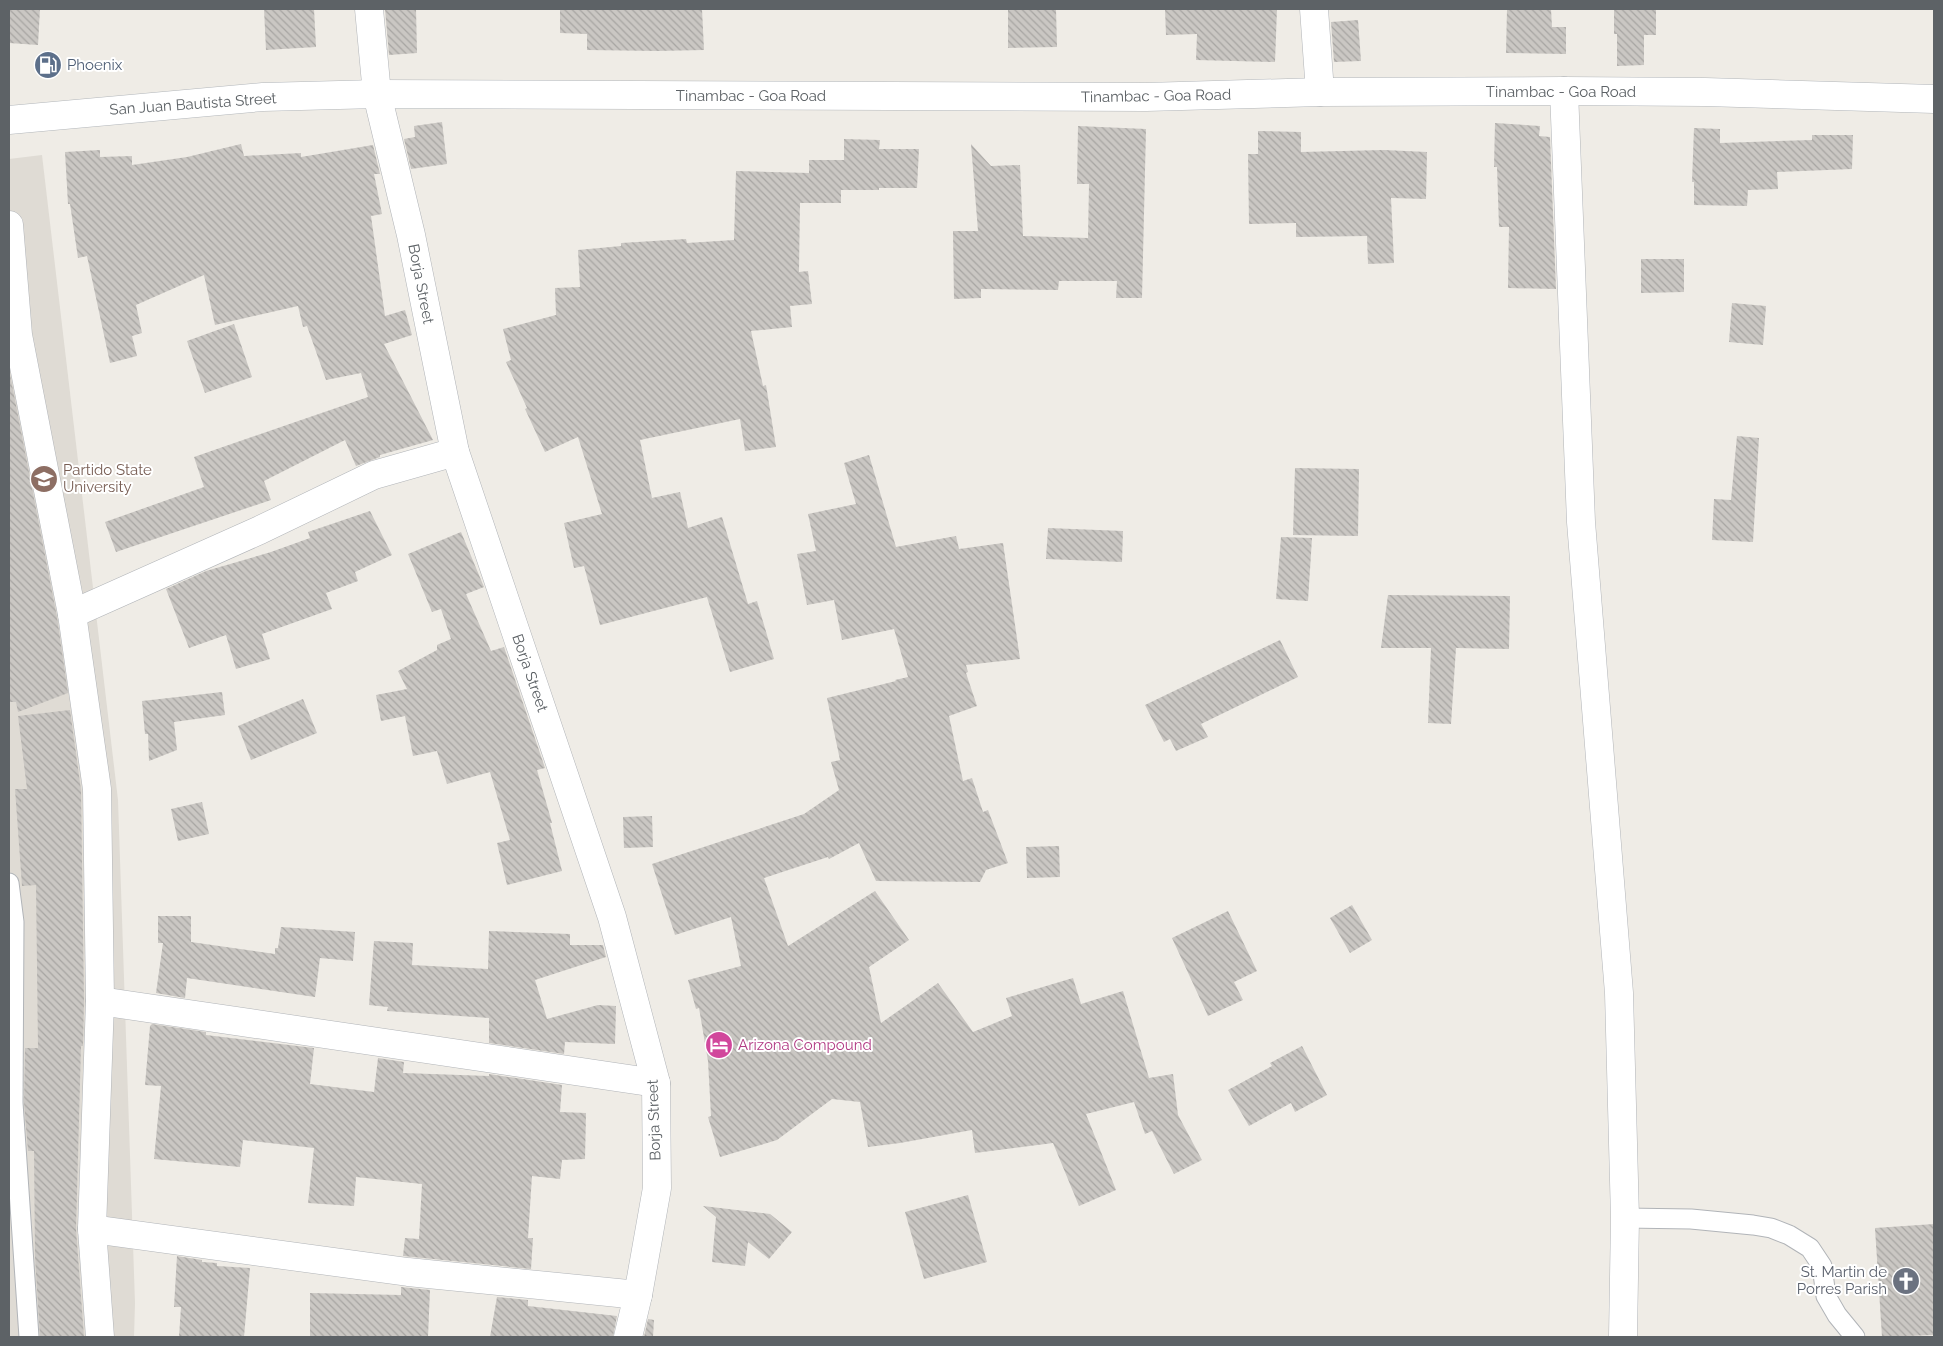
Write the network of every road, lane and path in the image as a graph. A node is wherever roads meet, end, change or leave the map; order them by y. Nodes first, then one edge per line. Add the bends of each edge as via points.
1 (369, 9) edge
2 (1314, 9) edge
3 (1564, 91) junction
4 (1320, 92) junction
5 (377, 94) junction
6 (1934, 99) edge
7 (9, 120) edge
8 (9, 226) edge
9 (456, 452) junction
10 (72, 614) junction
11 (9, 883) edge
12 (11, 922) edge
13 (100, 1001) junction
14 (656, 1083) junction
15 (1625, 1218) junction
16 (92, 1229) junction
17 (638, 1294) junction
18 (29, 1337) edge
19 (100, 1337) edge
20 (628, 1337) edge
21 (1623, 1337) edge
22 (1855, 1337) edge

1 - 5 street, Borja Street
2 - 4 street
3 - 4 street, Tinambac - Goa Road
3 - 6 street, Tinambac - Goa Road
3 - 15 street via 1582,522 1619,993
4 - 5 street, Tinambac - Goa Road via 1146,98
5 - 7 street, San Juan Bautista Street via 263,97
5 - 9 street, Borja Street via 411,235
8 - 10 street via 18,335
9 - 10 street via 374,475
9 - 14 street, Borja Street via 612,917
10 - 13 street via 97,789
11 - 12 lane
12 - 18 lane via 14,1103
13 - 14 street
13 - 16 street
14 - 17 street, Borja Street via 657,1188
15 - 21 street
15 - 22 lane via 1691,1219 1753,1225 1790,1235 1810,1248 1822,1266 1826,1296
16 - 17 street via 408,1272
16 - 19 street
17 - 20 street, Borja Street

